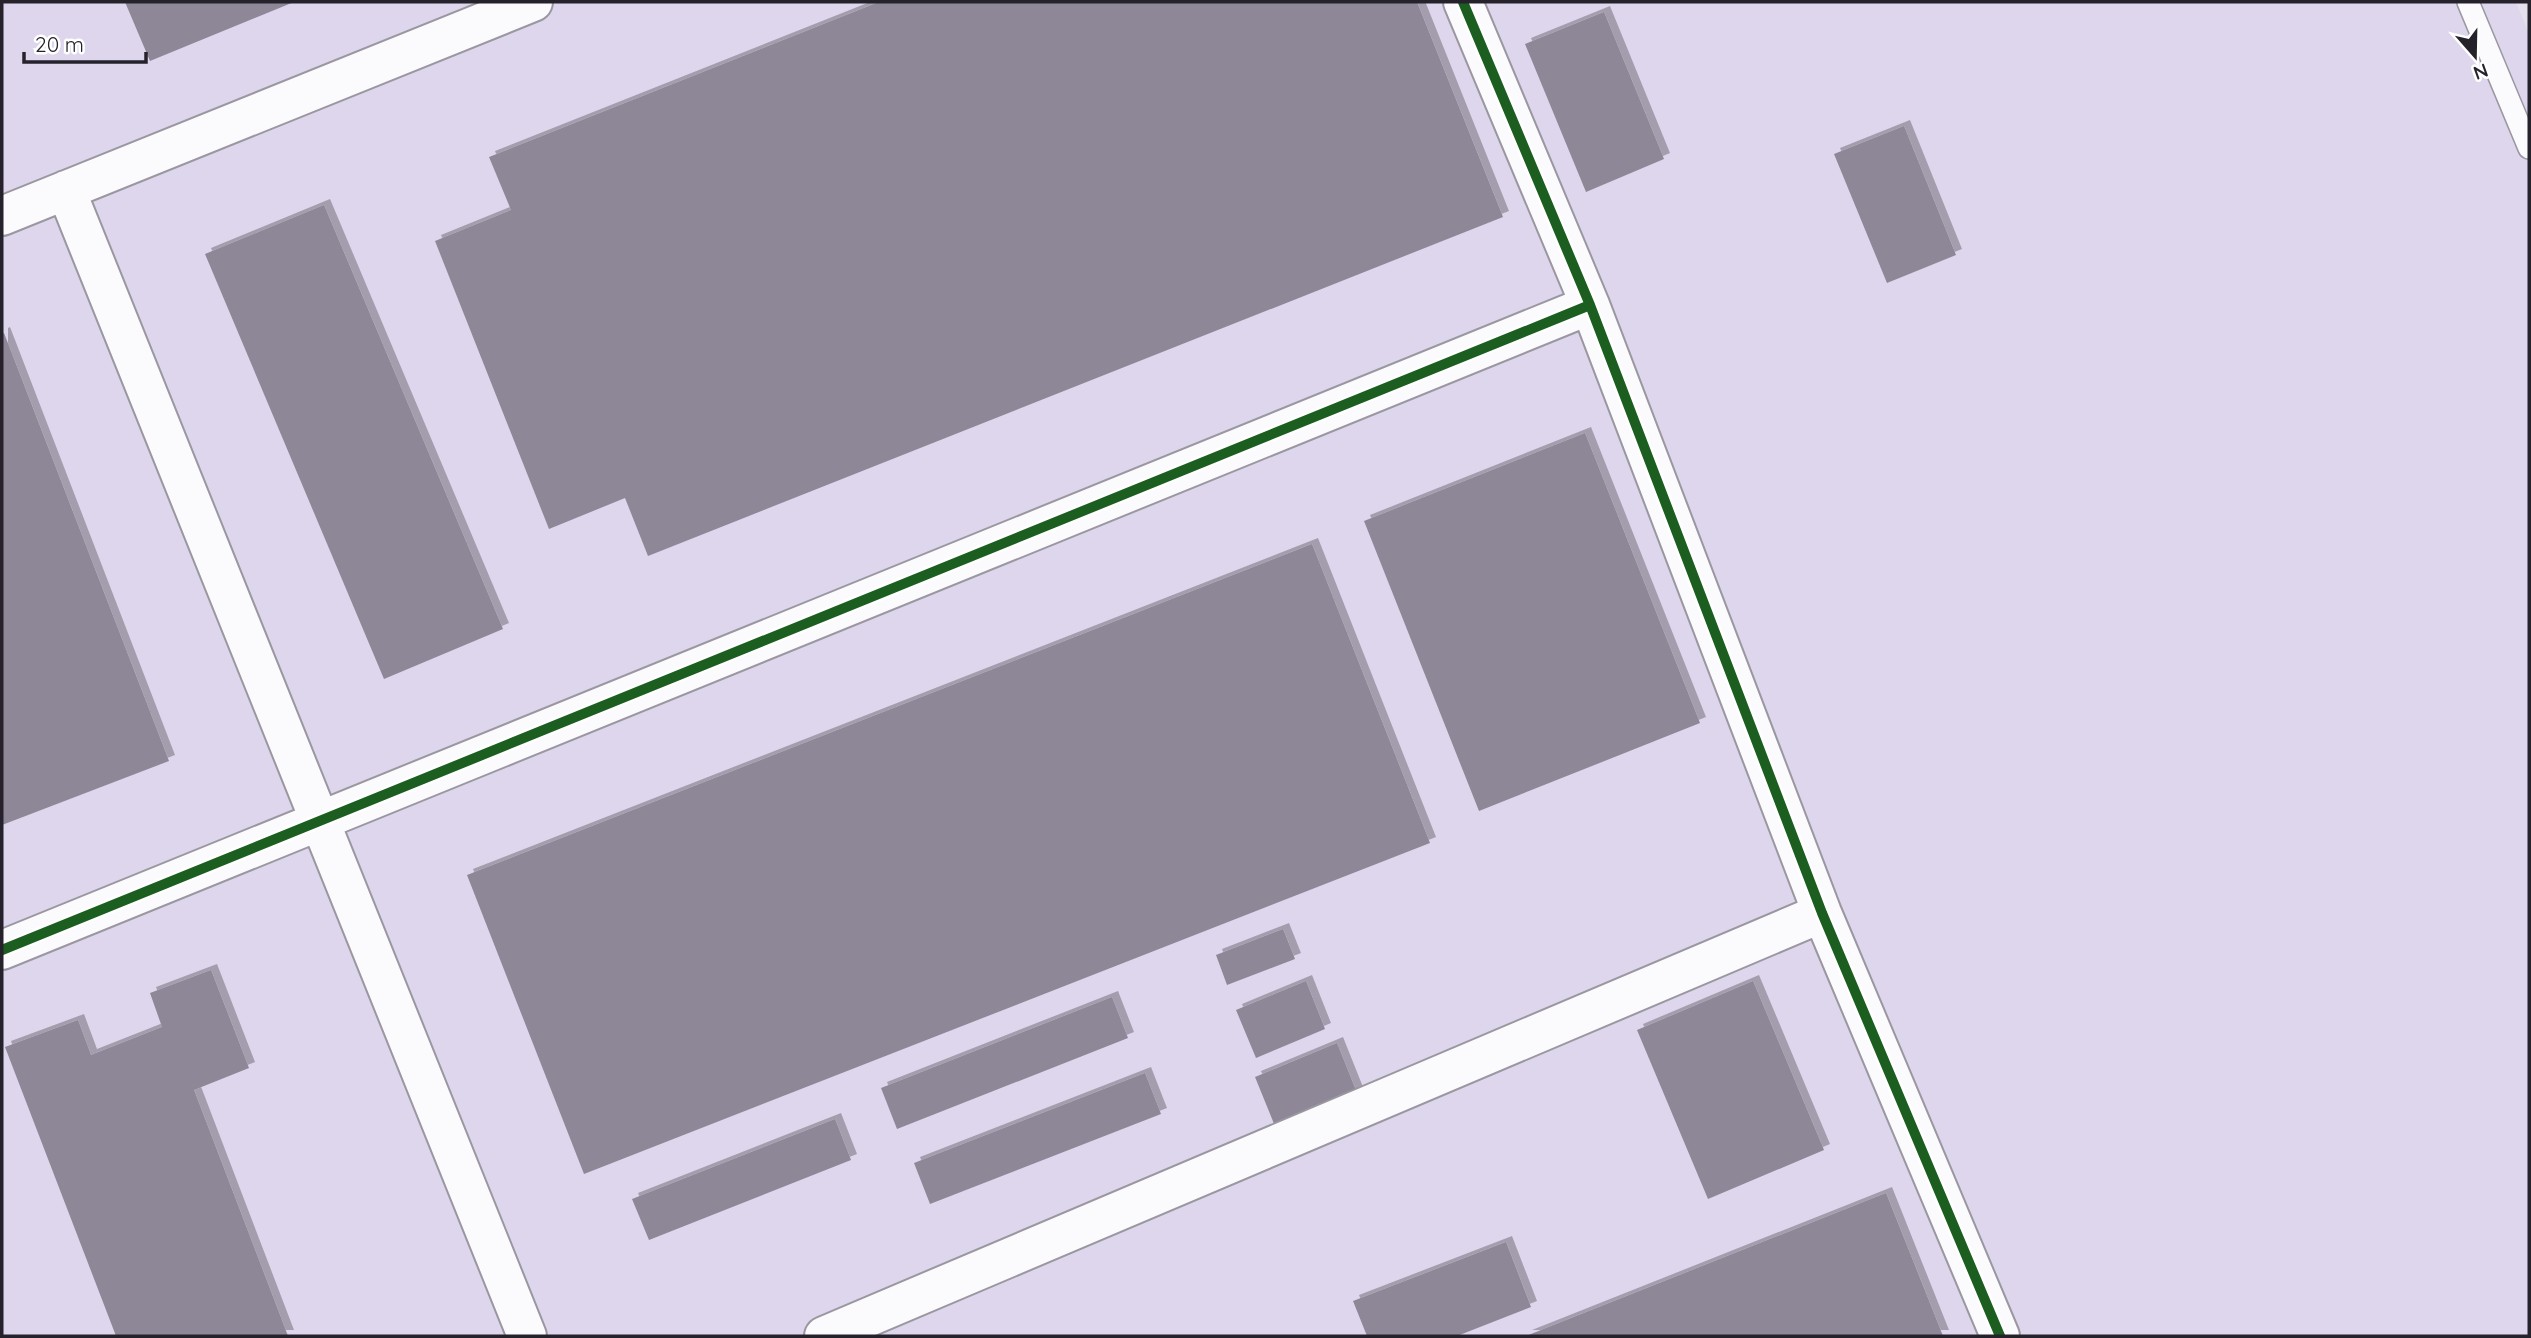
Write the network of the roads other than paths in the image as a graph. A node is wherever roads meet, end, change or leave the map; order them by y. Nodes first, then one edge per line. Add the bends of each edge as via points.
1 (533, 2) edge
2 (1463, 2) edge
3 (2468, 2) edge
4 (2529, 148) edge
5 (66, 190) junction
6 (2, 216) edge
7 (1590, 305) junction
8 (319, 821) junction
9 (1822, 912) junction
10 (2, 950) edge
11 (527, 1336) edge
12 (824, 1336) edge
13 (2000, 1336) edge

1 - 5 street
2 - 7 street
3 - 4 lane
5 - 6 street
5 - 8 street
7 - 8 street
7 - 9 street
8 - 10 street
8 - 11 street
9 - 12 street
9 - 13 street

